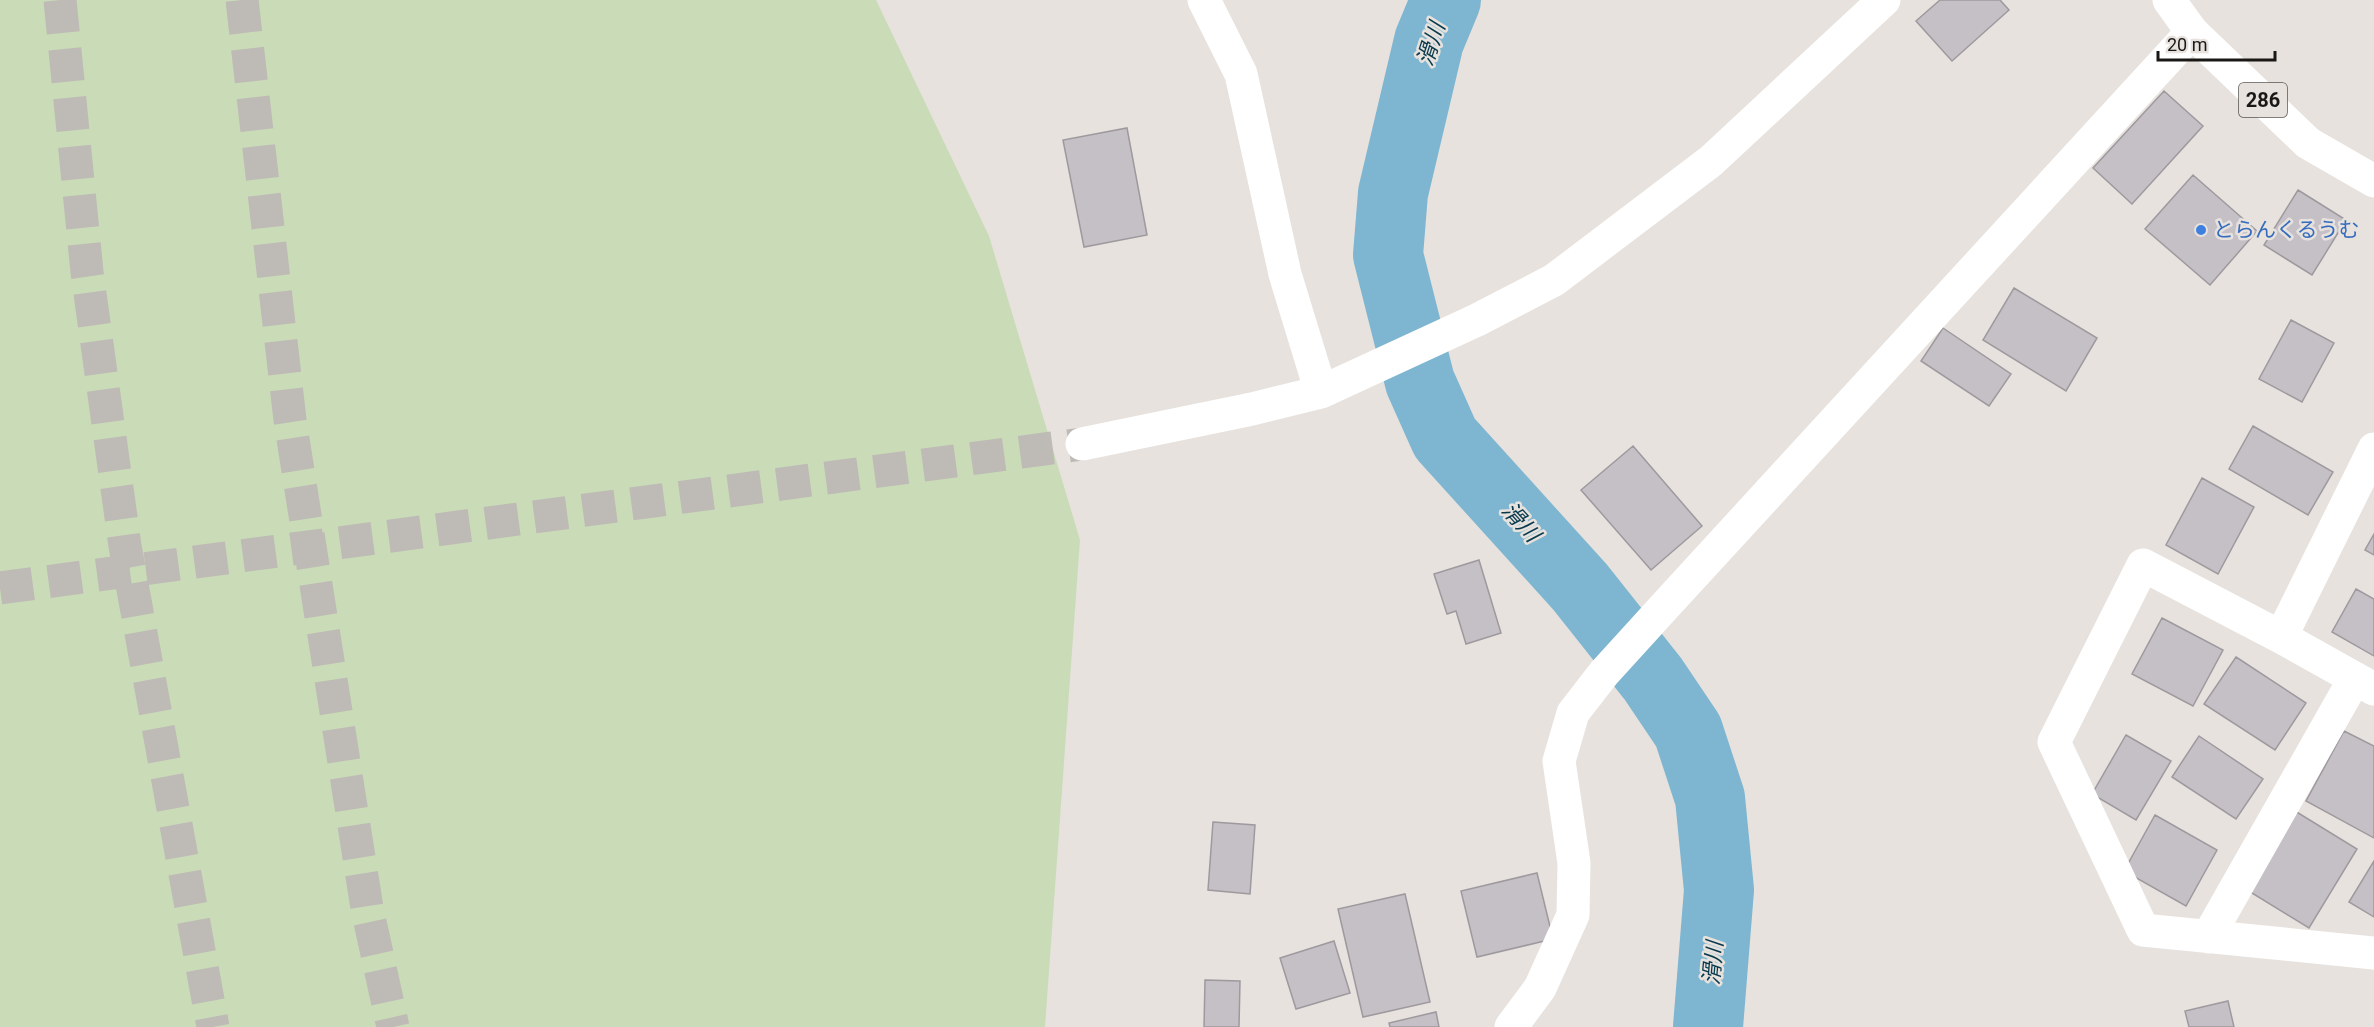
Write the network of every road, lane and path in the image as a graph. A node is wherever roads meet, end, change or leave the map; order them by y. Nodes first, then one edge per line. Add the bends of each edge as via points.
1 (1204, 0) edge
2 (1884, 0) edge
3 (2169, 0) edge
4 (2193, 32) junction
5 (2374, 181) edge
6 (1321, 392) junction
7 (1082, 444) tunnel mouth
8 (2374, 450) edge
9 (2281, 637) junction
10 (2365, 684) edge
11 (2208, 937) junction
12 (2374, 953) edge
13 (1511, 1027) edge

1 - 6 main road via 1241,74 1285,274
2 - 6 main road via 1711,160 1554,280
3 - 4 main road, 286
4 - 5 main road, 286 via 2308,143
4 - 13 main road via 1604,673 1574,713 1559,761 1574,863 1574,915 1540,988
6 - 7 main road
8 - 9 main road
9 - 10 main road
9 - 11 main road via 2143,565 2054,742 2143,930
10 - 11 main road
11 - 12 main road

